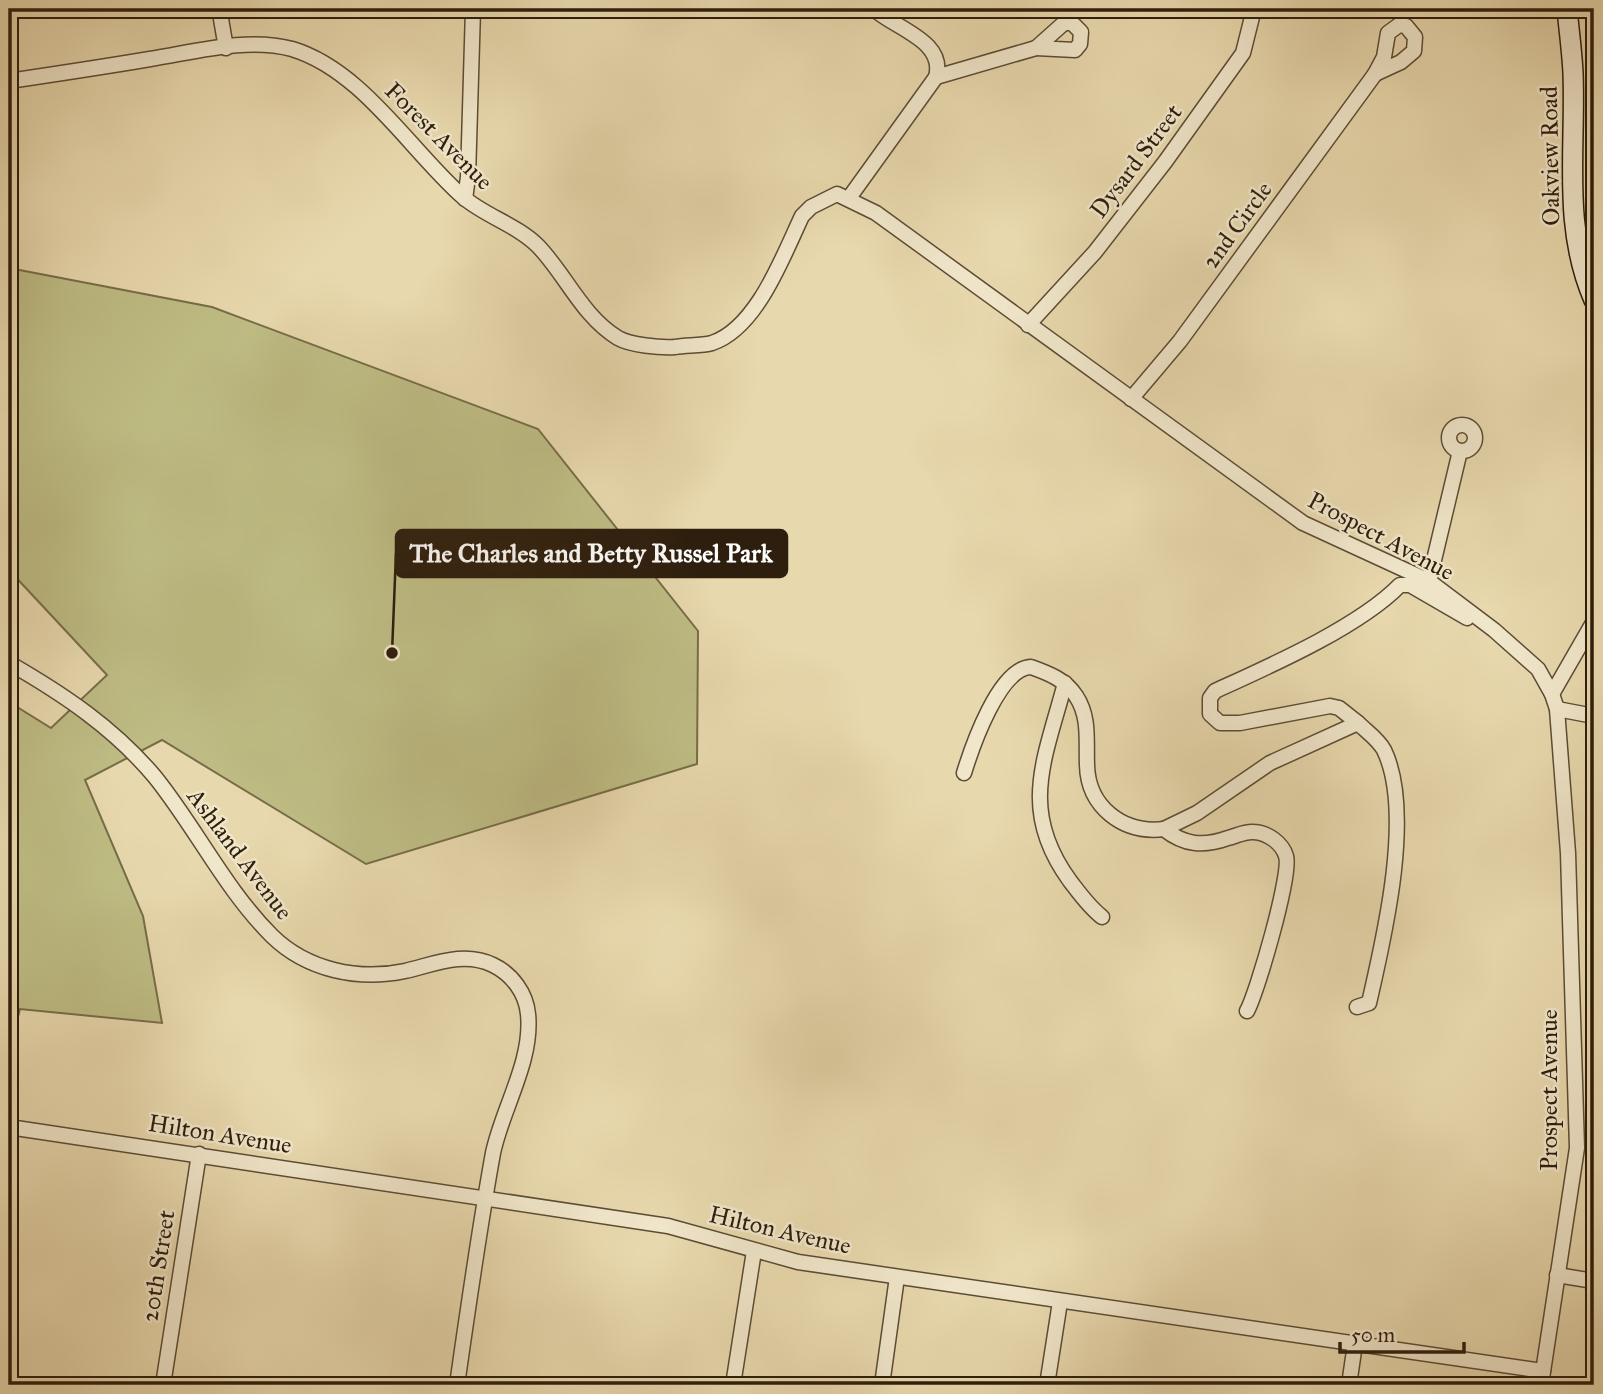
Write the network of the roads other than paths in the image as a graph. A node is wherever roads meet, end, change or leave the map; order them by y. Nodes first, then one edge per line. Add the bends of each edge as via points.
1 (225, 9) edge
2 (473, 9) edge
3 (874, 9) edge
4 (1254, 9) edge
5 (1567, 9) edge
6 (226, 48) junction
7 (1036, 48) dead end
8 (1375, 74) dead end
9 (936, 77) junction
10 (9, 81) edge
11 (849, 198) junction
12 (465, 199) junction
13 (1594, 300) edge
14 (1028, 325) junction
15 (1131, 399) junction
16 (1460, 451) dead end
17 (1429, 581) junction
18 (1594, 621) edge
19 (1494, 630) junction
20 (9, 663) edge
21 (1065, 683) junction
22 (1552, 694) junction
23 (1557, 709) junction
24 (1594, 716) edge
25 (1358, 723) junction
26 (964, 773) dead end
27 (1164, 829) junction
28 (1102, 917) dead end
29 (1357, 1007) dead end
30 (1247, 1011) dead end
31 (9, 1126) edge
32 (199, 1154) junction
33 (487, 1197) junction
34 (754, 1251) junction
35 (1557, 1275) junction
36 (897, 1277) junction
37 (1594, 1281) edge
38 (1060, 1302) junction
39 (1355, 1344) junction
40 (1542, 1378) edge
41 (163, 1385) edge
42 (457, 1385) edge
43 (733, 1385) edge
44 (882, 1385) edge
45 (1047, 1385) edge
46 (1349, 1385) edge

1 - 6 street via 221,19
2 - 12 street
3 - 9 street via 933,51 939,65
4 - 14 street, Dysard Street via 1243,52 1165,163 1095,252
5 - 13 street, Oakview Road via 1573,74 1572,210 1578,260
6 - 10 street, Forest Avenue
6 - 12 street, Forest Avenue via 260,44 293,50 340,74 361,90
7 - 9 street
8 - 15 street, 2nd Circle via 1180,341
9 - 11 street
11 - 12 street, Forest Avenue via 837,194 802,216 766,290 734,328 712,343 666,348 619,339 582,306 535,244
11 - 14 street, Prospect Avenue
14 - 15 street, Prospect Avenue
15 - 17 street, Prospect Avenue via 1303,523
16 - 17 street
17 - 19 street, Prospect Avenue
18 - 22 street
19 - 22 street, Prospect Avenue via 1538,669
19 - 25 street via 1410,585 1400,585 1385,601 1278,663 1215,691 1210,698 1210,714 1220,723 1330,706
20 - 33 street, Ashland Avenue via 68,697 138,759 242,901 294,953 315,965 358,974 402,972 460,958 482,960 509,973 528,1013 527,1038 494,1151
21 - 26 street via 1031,667 1017,673 982,723
21 - 27 street via 1083,711 1091,787 1105,810 1141,830
21 - 28 street via 1038,788 1039,813 1058,865
22 - 23 street, Prospect Avenue
23 - 24 street
23 - 35 street, Prospect Avenue via 1568,853 1577,1148
25 - 27 street via 1270,762 1197,813
25 - 29 street via 1384,751 1395,790 1395,828 1376,971 1369,1003
27 - 30 street via 1194,845 1254,832 1277,842 1286,855 1286,878
31 - 32 street, Hilton Avenue
32 - 33 street, Hilton Avenue
32 - 41 street, 20th Street
33 - 34 street, Hilton Avenue via 668,1226
33 - 42 street, Ashland Avenue
34 - 36 street, Hilton Avenue
34 - 43 street
35 - 37 street
35 - 40 street, Prospect Avenue
36 - 38 street, Hilton Avenue
36 - 44 street
38 - 39 street, Hilton Avenue
38 - 45 street
39 - 40 street, Hilton Avenue
39 - 46 street

